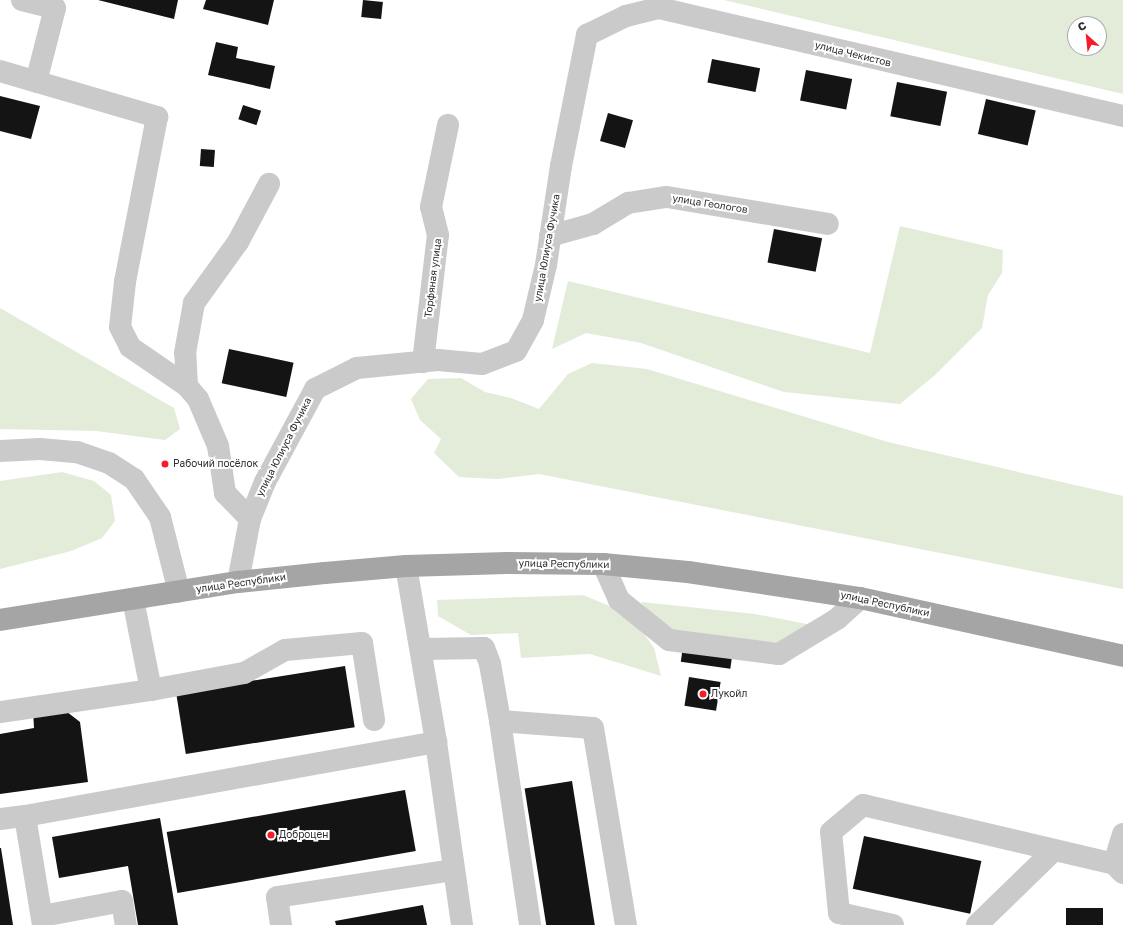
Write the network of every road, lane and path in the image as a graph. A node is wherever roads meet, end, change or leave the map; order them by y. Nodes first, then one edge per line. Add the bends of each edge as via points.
1 (22, 0) edge
2 (587, 35) joint
3 (0, 71) edge
4 (36, 82) junction
5 (1123, 116) edge
6 (448, 125) dead end
7 (269, 184) dead end
8 (828, 224) dead end
9 (550, 236) junction
10 (423, 362) junction
11 (187, 386) junction
12 (0, 451) edge
13 (250, 519) junction
14 (603, 564) junction
15 (406, 566) junction
16 (238, 582) junction
17 (179, 592) junction
18 (860, 598) junction
19 (133, 599) junction
20 (0, 620) edge
21 (420, 649) junction
22 (1123, 656) edge
23 (151, 690) junction
24 (0, 712) edge
25 (374, 720) dead end
26 (500, 720) junction
27 (436, 742) junction
28 (25, 816) junction
29 (0, 820) edge
30 (1123, 834) edge
31 (1054, 850) junction
32 (1118, 869) edge
33 (454, 870) junction
34 (42, 920) edge
35 (126, 925) edge
36 (281, 925) edge
37 (462, 925) edge
38 (530, 925) edge
39 (626, 925) edge
40 (893, 925) edge
41 (977, 925) edge

1 - 4 street via 55,8
2 - 5 street, улица Чекистов via 626,16 659,8
2 - 9 street, улица Юлиуса Фучика
3 - 4 street
4 - 11 street via 157,118 125,282 120,327 130,347
6 - 10 street, Торфяная улица via 431,207 438,235
7 - 11 street via 238,242 194,303 185,352
8 - 9 street, улица Геологов via 667,197 628,203 593,224
9 - 10 street, улица Юлиуса Фучика via 533,320 516,351 482,364 438,360
10 - 13 street, улица Юлиуса Фучика via 357,368 315,389 265,482
11 - 13 street via 198,399 218,446 225,493
12 - 17 street via 40,449 76,452 109,463 134,479 160,517
13 - 16 street, улица Юлиуса Фучика
14 - 15 main road, улица Республики
14 - 18 main road, улица Республики via 703,574
14 - 18 street via 620,600 669,640 779,654 837,619
15 - 16 main road, улица Республики
15 - 21 street
16 - 17 main road, улица Республики
17 - 19 main road, улица Республики
18 - 22 main road, улица Республики
19 - 20 main road, улица Республики
19 - 23 street
21 - 26 street via 484,648 490,664
21 - 27 street
23 - 24 street
23 - 25 street via 244,673 285,650 362,642
26 - 38 street
26 - 39 street via 593,728
27 - 28 street
27 - 33 street
28 - 29 street
28 - 34 street
30 - 32 street
31 - 32 street
31 - 40 street via 863,805 831,832 839,913
31 - 41 street
33 - 36 street via 277,897
33 - 37 street
34 - 35 street via 122,901

